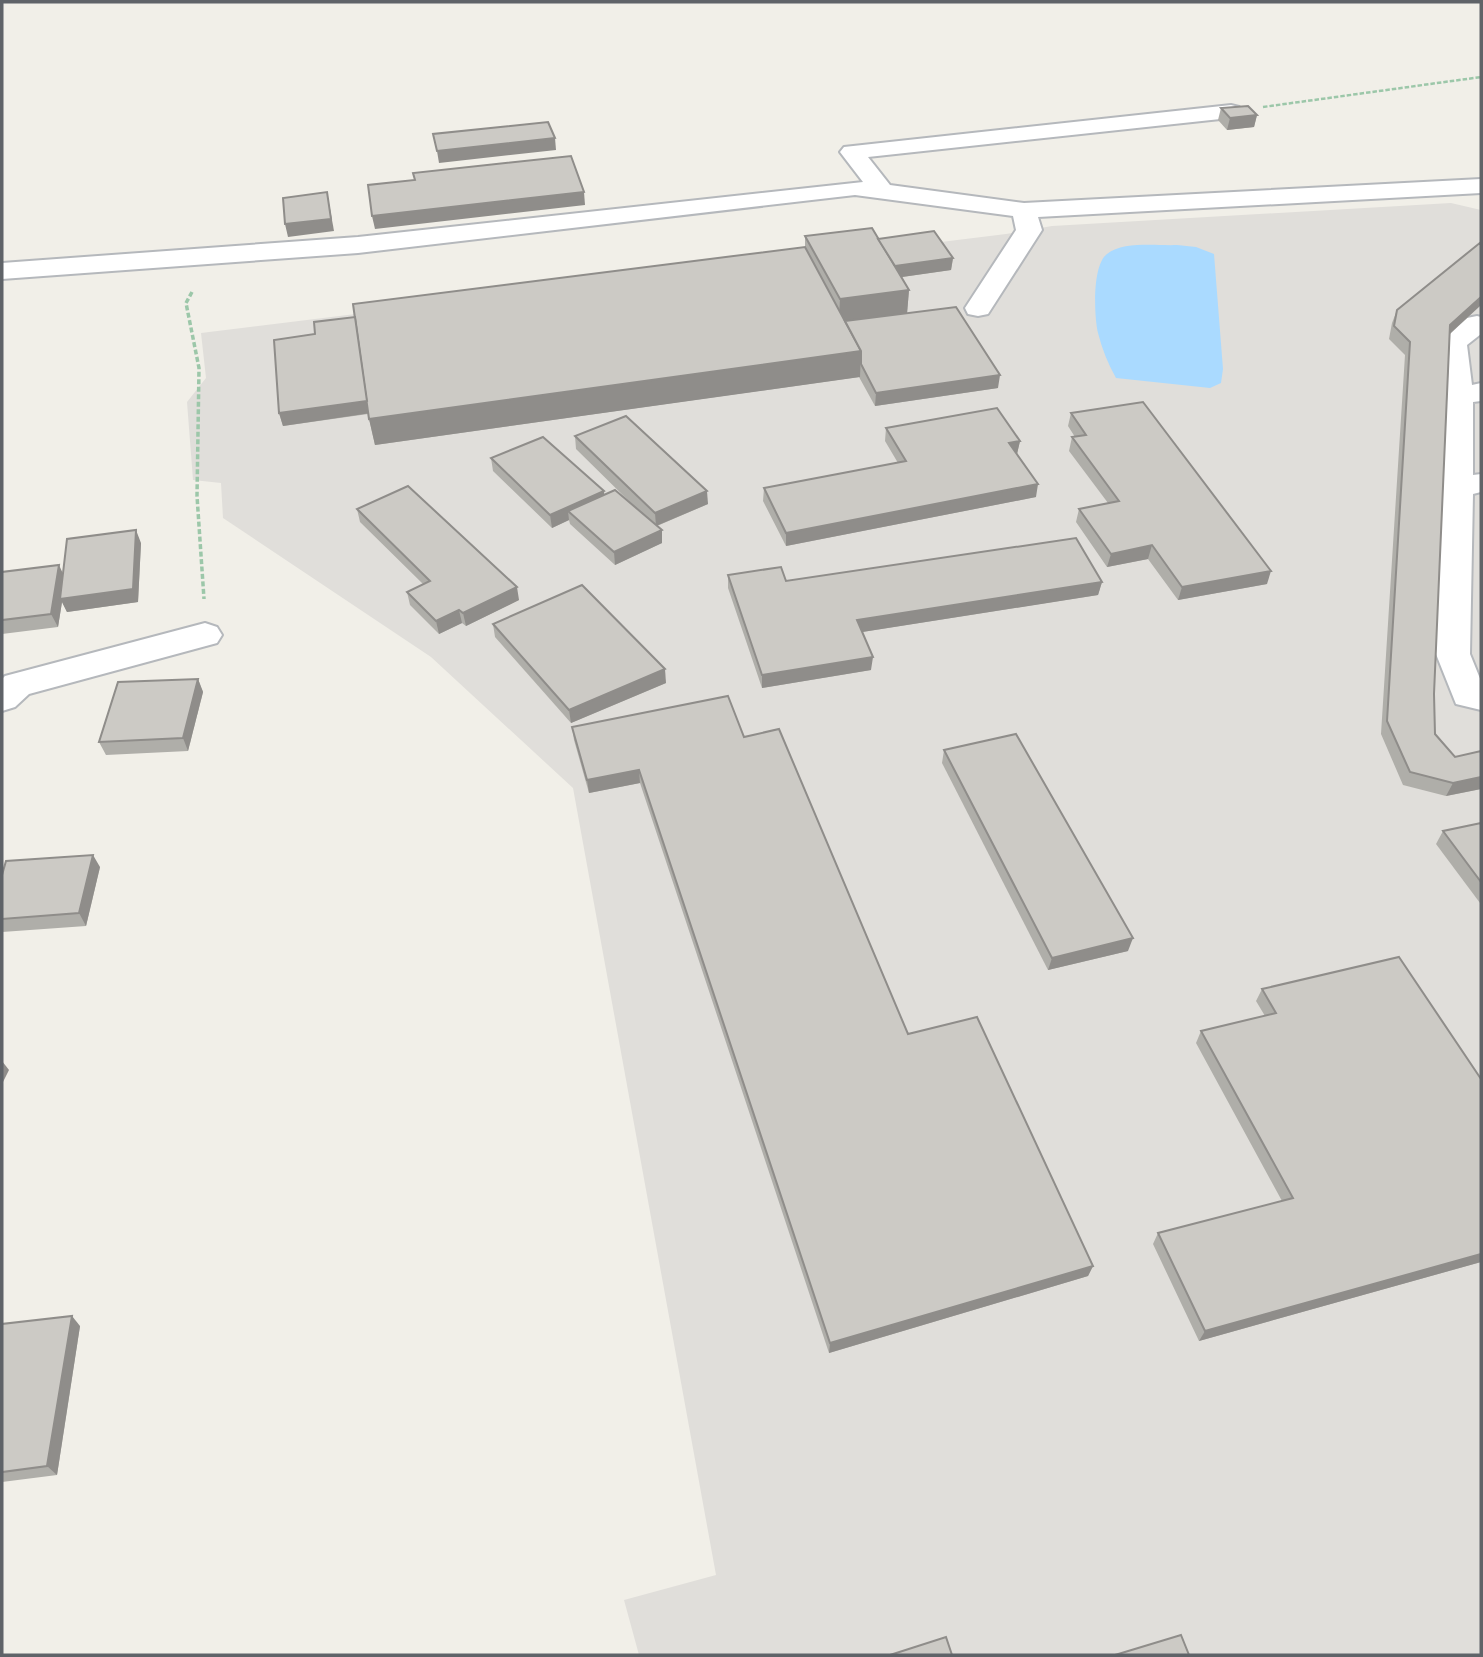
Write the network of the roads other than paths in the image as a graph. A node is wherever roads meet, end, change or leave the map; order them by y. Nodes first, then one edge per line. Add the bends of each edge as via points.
1 (1231, 112) edge
2 (1481, 186) edge
3 (883, 192) junction
4 (1024, 210) junction
5 (2, 271) edge
6 (978, 308) dead end
7 (1480, 322) edge
8 (1470, 394) edge
9 (1470, 485) edge
10 (1468, 596) edge
11 (205, 635) road end
12 (1481, 697) edge
13 (2, 698) edge

1 - 3 street via 852,152
2 - 4 street
3 - 4 street
3 - 5 street via 855,188 358,245
4 - 6 street via 1029,230
7 - 8 street via 1452,343
8 - 9 street
9 - 10 street
10 - 12 street via 1453,654 1469,695
11 - 13 street via 17,685

